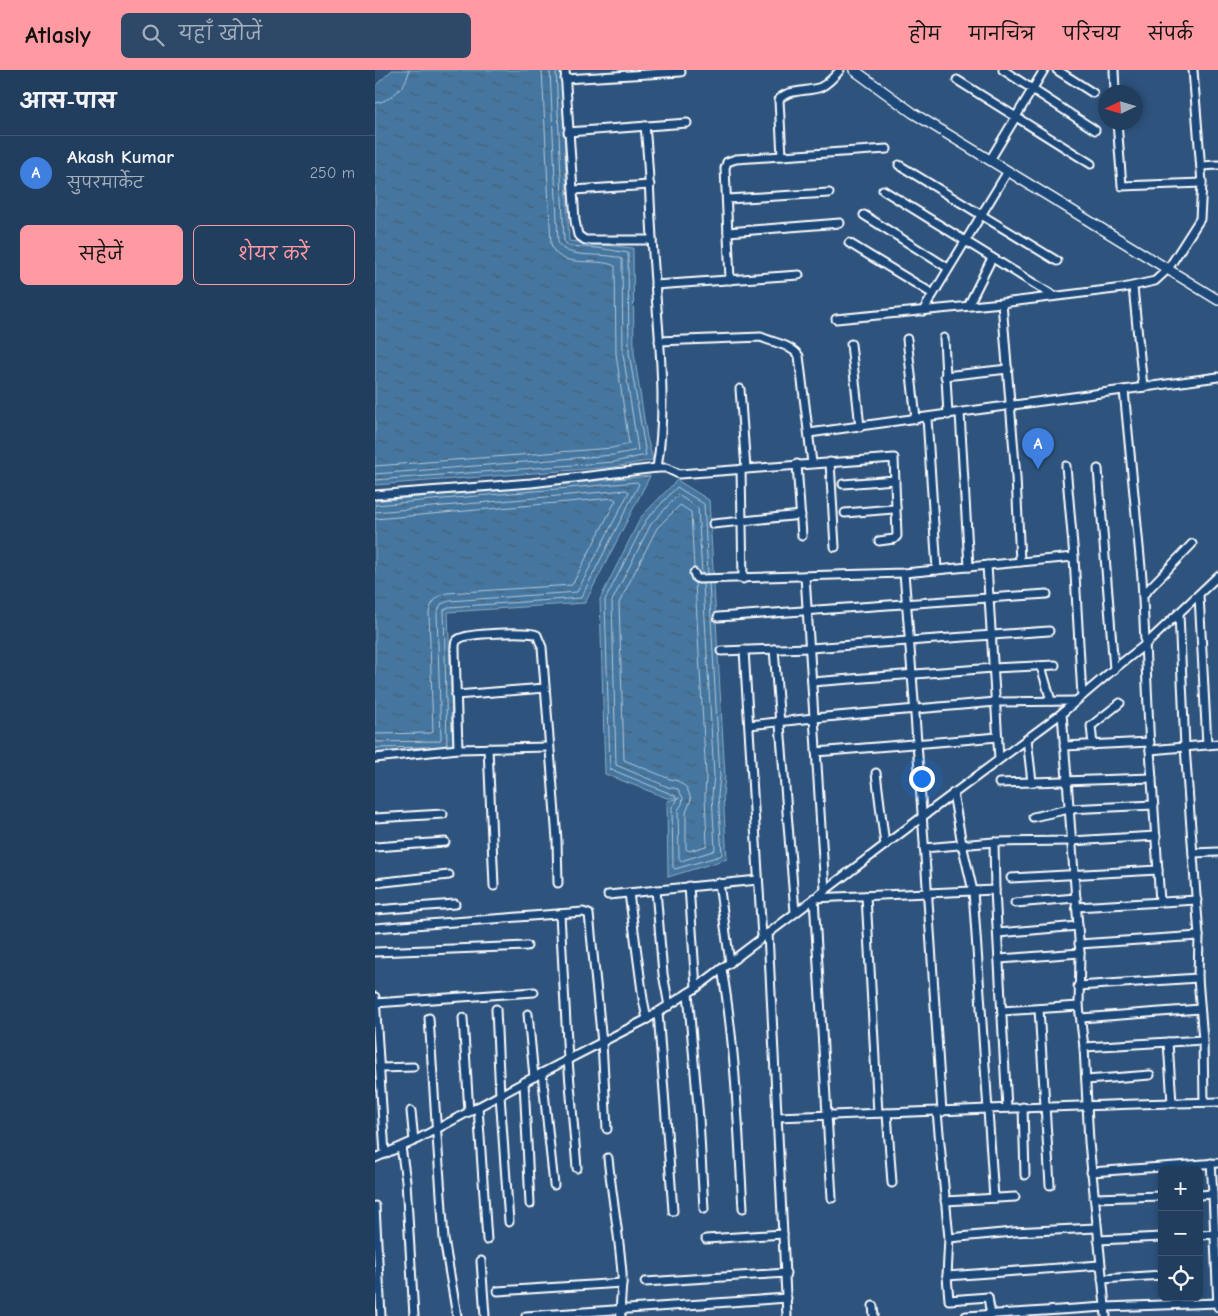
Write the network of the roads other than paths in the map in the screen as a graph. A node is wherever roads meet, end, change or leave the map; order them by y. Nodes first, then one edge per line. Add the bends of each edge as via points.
1 (565, 70) edge
2 (840, 70) edge
3 (854, 70) edge
4 (1003, 70) edge
5 (1045, 70) edge
6 (1057, 70) edge
7 (1113, 70) edge
8 (1193, 70) edge
9 (681, 72) dead end
10 (618, 73) edge
11 (565, 79) junction
12 (957, 80) dead end
13 (1114, 85) edge
14 (1032, 90) junction
15 (1093, 93) dead end
16 (1017, 116) junction
17 (687, 123) dead end
18 (645, 126) junction
19 (1095, 130) dead end
20 (1118, 130) edge
21 (568, 132) junction
22 (887, 149) dead end
23 (782, 156) junction
24 (990, 160) junction
25 (1091, 164) dead end
26 (899, 165) dead end
27 (1218, 165) edge
28 (1201, 166) junction
29 (1008, 172) junction
30 (1202, 183) junction
31 (650, 185) junction
32 (574, 190) junction
33 (883, 190) dead end
34 (829, 192) dead end
35 (727, 199) junction
36 (864, 215) dead end
37 (981, 216) junction
38 (840, 223) dead end
39 (728, 232) junction
40 (652, 240) junction
41 (965, 242) junction
42 (849, 243) dead end
43 (992, 258) junction
44 (1057, 261) dead end
45 (948, 268) junction
46 (1168, 269) junction
47 (799, 275) dead end
48 (730, 280) junction
49 (655, 285) junction
50 (1133, 286) junction
51 (933, 294) junction
52 (1054, 296) junction
53 (1218, 300) edge
54 (1002, 303) junction
55 (968, 306) junction
56 (923, 311) junction
57 (836, 319) dead end
58 (944, 338) dead end
59 (907, 339) dead end
60 (659, 341) junction
61 (851, 344) dead end
62 (1008, 369) junction
63 (945, 376) junction
64 (1218, 377) edge
65 (1143, 387) junction
66 (740, 389) dead end
67 (1124, 390) junction
68 (1011, 404) junction
69 (959, 414) junction
70 (948, 415) junction
71 (927, 418) junction
72 (916, 419) junction
73 (859, 427) junction
74 (809, 433) junction
75 (830, 462) junction
76 (812, 463) junction
77 (797, 464) junction
78 (1066, 466) dead end
79 (657, 468) junction
80 (743, 469) junction
81 (1098, 469) dead end
82 (895, 480) junction
83 (843, 484) dead end
84 (375, 495) edge
85 (896, 508) junction
86 (845, 512) dead end
87 (801, 516) junction
88 (742, 521) junction
89 (713, 524) dead end
90 (802, 536) dead end
91 (879, 541) dead end
92 (1192, 544) dead end
93 (835, 547) dead end
94 (1074, 557) junction
95 (1020, 562) junction
96 (987, 565) junction
97 (969, 567) junction
98 (937, 570) junction
99 (694, 573) dead end
100 (904, 573) junction
101 (805, 576) junction
102 (1218, 576) edge
103 (743, 579) junction
104 (1047, 594) dead end
105 (1143, 595) junction
106 (1199, 595) junction
107 (989, 598) junction
108 (907, 604) junction
109 (808, 610) junction
110 (1179, 614) junction
111 (718, 617) dead end
112 (1049, 631) dead end
113 (991, 635) junction
114 (910, 641) junction
115 (1146, 644) junction
116 (810, 648) junction
117 (774, 649) junction
118 (744, 650) junction
119 (721, 651) dead end
120 (1055, 665) dead end
121 (1041, 666) junction
122 (993, 668) junction
123 (1114, 669) junction
124 (913, 674) junction
125 (812, 682) junction
126 (545, 688) junction
127 (456, 694) junction
128 (1082, 696) junction
129 (1051, 701) junction
130 (1076, 701) junction
131 (996, 702) junction
132 (1120, 703) dead end
133 (916, 710) junction
134 (1062, 713) junction
135 (814, 718) junction
136 (779, 722) junction
137 (749, 725) junction
138 (998, 737) junction
139 (1027, 739) junction
140 (1150, 742) junction
141 (919, 744) junction
142 (1218, 744) edge
143 (1093, 745) junction
144 (1207, 745) junction
145 (549, 746) junction
146 (1064, 746) junction
147 (1185, 747) junction
148 (488, 748) junction
149 (458, 749) junction
150 (1150, 750) junction
151 (817, 752) junction
152 (375, 758) edge
153 (999, 759) junction
154 (877, 773) dead end
155 (1152, 778) junction
156 (1067, 780) junction
157 (1032, 782) junction
158 (999, 783) dead end
159 (953, 793) junction
160 (1154, 805) junction
161 (1069, 810) junction
162 (443, 814) dead end
163 (922, 817) junction
164 (1033, 817) dead end
165 (375, 818) edge
166 (1155, 836) junction
167 (445, 842) dead end
168 (994, 842) junction
169 (1071, 842) junction
170 (962, 844) junction
171 (885, 845) junction
172 (375, 846) edge
173 (924, 848) junction
174 (1218, 852) edge
175 (1193, 853) junction
176 (1158, 870) junction
177 (1074, 874) junction
178 (449, 875) dead end
179 (1011, 878) dead end
180 (759, 880) junction
181 (375, 883) edge
182 (558, 883) dead end
183 (719, 883) junction
184 (494, 886) dead end
185 (689, 886) junction
186 (656, 890) junction
187 (825, 890) junction
188 (995, 890) junction
189 (973, 891) junction
190 (629, 892) junction
191 (927, 894) junction
192 (608, 895) dead end
193 (867, 896) junction
194 (814, 898) junction
195 (1075, 898) junction
196 (1197, 900) junction
197 (1159, 902) junction
198 (1015, 903) dead end
199 (455, 904) dead end
200 (1076, 907) junction
201 (375, 910) edge
202 (795, 912) junction
203 (560, 914) junction
204 (1078, 926) junction
205 (375, 928) edge
206 (998, 932) junction
207 (765, 935) junction
208 (1199, 936) junction
209 (1079, 944) junction
210 (527, 946) dead end
211 (375, 952) edge
212 (1080, 953) junction
213 (999, 959) junction
214 (730, 963) junction
215 (722, 969) junction
216 (1197, 978) junction
217 (1078, 986) junction
218 (696, 988) junction
219 (534, 992) dead end
220 (688, 993) junction
221 (375, 996) edge
222 (375, 1002) edge
223 (669, 1006) junction
224 (1079, 1006) junction
225 (375, 1007) edge
226 (496, 1009) dead end
227 (1039, 1009) junction
228 (1200, 1009) junction
229 (1002, 1011) junction
230 (658, 1012) junction
231 (528, 1014) dead end
232 (429, 1018) dead end
233 (463, 1018) dead end
234 (1081, 1018) junction
235 (647, 1019) junction
236 (1203, 1040) junction
237 (1168, 1042) junction
238 (602, 1043) junction
239 (1084, 1047) junction
240 (568, 1060) junction
241 (413, 1067) dead end
242 (379, 1068) junction
243 (542, 1073) junction
244 (1150, 1075) dead end
245 (534, 1077) junction
246 (1086, 1080) junction
247 (524, 1082) junction
248 (500, 1095) junction
249 (1204, 1102) junction
250 (1218, 1102) edge
251 (1172, 1103) junction
252 (1023, 1106) junction
253 (1046, 1106) junction
254 (1087, 1106) junction
255 (478, 1107) junction
256 (1007, 1108) junction
257 (987, 1109) junction
258 (411, 1111) dead end
259 (469, 1112) junction
260 (940, 1112) junction
261 (877, 1113) junction
262 (887, 1113) junction
263 (827, 1116) junction
264 (777, 1118) junction
265 (607, 1128) dead end
266 (436, 1130) junction
267 (414, 1141) junction
268 (401, 1147) junction
269 (385, 1154) junction
270 (375, 1158) edge
271 (608, 1158) dead end
272 (1215, 1163) edge
273 (577, 1168) dead end
274 (1091, 1172) junction
275 (1025, 1175) dead end
276 (892, 1183) dead end
277 (554, 1185) dead end
278 (1050, 1185) dead end
279 (1213, 1194) junction
280 (1203, 1195) edge
281 (1158, 1196) edge
282 (1015, 1197) dead end
283 (832, 1198) dead end
284 (994, 1198) junction
285 (1094, 1198) junction
286 (945, 1201) junction
287 (530, 1204) dead end
288 (375, 1206) edge
289 (743, 1208) dead end
290 (704, 1209) dead end
291 (673, 1211) dead end
292 (509, 1222) dead end
293 (1096, 1228) junction
294 (783, 1234) junction
295 (1216, 1234) edge
296 (1203, 1235) edge
297 (1158, 1237) edge
298 (949, 1238) junction
299 (706, 1239) dead end
300 (487, 1240) dead end
301 (1097, 1240) junction
302 (481, 1261) dead end
303 (1100, 1265) junction
304 (786, 1273) junction
305 (1158, 1275) edge
306 (947, 1276) junction
307 (1102, 1279) junction
308 (645, 1282) dead end
309 (622, 1283) junction
310 (498, 1291) dead end
311 (787, 1298) junction
312 (1218, 1305) edge
313 (873, 1306) dead end
314 (1105, 1307) junction
315 (620, 1313) edge
316 (414, 1315) edge
317 (991, 1315) edge
318 (381, 1316) edge
319 (457, 1316) edge
320 (485, 1316) edge
321 (527, 1316) edge
322 (787, 1316) edge
323 (874, 1316) edge
324 (966, 1316) edge
325 (1106, 1316) edge

1 - 11 street
2 - 23 street via 823,86 781,96
3 - 24 street via 925,121
4 - 14 street
5 - 14 street
6 - 15 street
7 - 13 street
8 - 28 street
9 - 10 street
10 - 11 street
11 - 21 street
12 - 16 street
14 - 16 street
14 - 19 street
16 - 24 street
16 - 25 street
17 - 18 street
18 - 21 street
18 - 31 street
20 - 30 street via 1122,186
21 - 32 street
22 - 23 street
23 - 35 street via 727,162
24 - 29 street
26 - 37 street
27 - 28 street
28 - 30 street
29 - 37 street
29 - 46 street
30 - 46 street via 1200,219
31 - 32 street
31 - 40 street
32 - 40 street via 575,221 581,238
33 - 41 street
34 - 35 street
35 - 39 street
36 - 45 street
37 - 41 street
37 - 44 street
38 - 39 street
39 - 48 street
40 - 49 street
41 - 43 street
41 - 45 street
42 - 51 street
43 - 52 street
43 - 55 street
45 - 51 street
46 - 50 street via 1155,281
46 - 53 street
47 - 48 street
48 - 49 street
49 - 60 street
50 - 52 street
50 - 65 street
51 - 56 street
52 - 54 street
54 - 55 street
54 - 62 street
55 - 56 street
56 - 57 street
58 - 63 street
59 - 72 street
60 - 74 street via 761,337 794,349 799,356
60 - 79 street via 663,405
61 - 73 street
62 - 63 street
62 - 68 street
63 - 70 street
64 - 65 street
65 - 67 street
66 - 80 street
67 - 68 street
67 - 105 street
68 - 69 street
68 - 95 street
69 - 70 street
69 - 97 street
70 - 71 street
71 - 72 street
71 - 98 street
72 - 73 street
73 - 74 street
74 - 76 street
75 - 76 street
75 - 82 street via 893,457
75 - 93 street
76 - 77 street
77 - 80 street
77 - 87 street
78 - 94 street
79 - 80 street via 679,474
79 - 84 street via 531,483
80 - 88 street
81 - 123 street
82 - 83 street
82 - 85 street
85 - 86 street
85 - 91 street via 897,536
87 - 88 street
87 - 90 street
88 - 89 street
88 - 103 street
92 - 105 street
94 - 95 street
94 - 128 street
95 - 96 street
96 - 97 street
96 - 107 street
97 - 98 street
98 - 100 street
99 - 103 street via 699,579
100 - 101 street
100 - 108 street
101 - 103 street
101 - 109 street
102 - 106 street
104 - 107 street
105 - 115 street
106 - 110 street
106 - 144 street
107 - 108 street
107 - 113 street
108 - 109 street
108 - 114 street
109 - 111 street
109 - 116 street
110 - 115 street
110 - 147 street
112 - 113 street
113 - 114 street
113 - 122 street
114 - 116 street
114 - 124 street
115 - 123 street
115 - 140 street
116 - 117 street
116 - 125 street
117 - 118 street
117 - 136 street
118 - 119 street
118 - 137 street
120 - 121 street
121 - 122 street
121 - 129 street
122 - 124 street
122 - 131 street
123 - 128 street
124 - 125 street
124 - 133 street
125 - 135 street
126 - 127 street
126 - 127 street via 543,647 537,635 524,632 473,635 460,637 455,644
126 - 145 street
127 - 149 street
128 - 130 street
129 - 130 street
129 - 131 street
130 - 134 street
131 - 133 street
131 - 138 street
132 - 143 street via 1091,726
133 - 135 street
133 - 141 street
134 - 139 street
134 - 146 street
135 - 136 street
135 - 151 street
136 - 137 street
136 - 202 street
137 - 180 street
138 - 141 street
138 - 153 street
139 - 153 street
139 - 157 street
140 - 143 street
140 - 150 street
141 - 151 street
141 - 163 street
142 - 144 street
143 - 146 street
144 - 147 street
145 - 148 street
145 - 182 street
146 - 156 street
147 - 150 street
147 - 175 street
148 - 149 street
148 - 184 street
149 - 152 street
150 - 155 street
151 - 187 street
153 - 159 street
154 - 171 street
155 - 156 street
155 - 160 street
156 - 157 street
156 - 161 street
157 - 158 street
159 - 163 street
159 - 170 street
160 - 161 street
160 - 166 street
161 - 164 street
161 - 169 street
162 - 165 street
163 - 171 street
163 - 173 street
166 - 169 street
166 - 176 street
167 - 172 street
168 - 169 street
168 - 170 street
168 - 188 street
169 - 177 street
170 - 173 street
170 - 189 street
171 - 187 street
173 - 191 street
174 - 175 street
175 - 196 street
176 - 177 street
176 - 197 street
177 - 179 street
177 - 195 street
178 - 181 street
180 - 183 street
180 - 207 street
183 - 185 street
183 - 214 street
185 - 186 street
185 - 218 street
186 - 190 street
186 - 223 street
187 - 194 street
188 - 189 street
188 - 206 street
189 - 191 street
189 - 257 street
190 - 192 street
190 - 235 street
191 - 193 street
191 - 260 street
193 - 194 street
193 - 261 street
194 - 202 street
194 - 263 street
195 - 198 street
195 - 200 street
196 - 197 street
196 - 208 street
197 - 200 street
199 - 201 street
200 - 204 street
202 - 207 street
203 - 205 street
203 - 238 street via 589,914
203 - 240 street
204 - 206 street
204 - 209 street
206 - 213 street
207 - 214 street
207 - 264 street
208 - 209 street
208 - 216 street
209 - 212 street
210 - 211 street
212 - 213 street
212 - 217 street
213 - 229 street
214 - 215 street
215 - 218 street
215 - 289 street via 739,1115
216 - 217 street
216 - 228 street
217 - 224 street
218 - 220 street
219 - 222 street
220 - 223 street
220 - 290 street
221 - 222 street
222 - 225 street
223 - 230 street
224 - 227 street
224 - 234 street
225 - 242 street
226 - 248 street
227 - 229 street
227 - 253 street
228 - 234 street
228 - 236 street
229 - 256 street
230 - 235 street
230 - 291 street
231 - 245 street
232 - 266 street
233 - 259 street
234 - 239 street
235 - 238 street
236 - 237 street
236 - 249 street
237 - 239 street
237 - 251 street
238 - 240 street
238 - 265 street
239 - 246 street
240 - 243 street
240 - 273 street
241 - 242 street
242 - 269 street
243 - 245 street
243 - 277 street
244 - 246 street
245 - 247 street
246 - 254 street
247 - 248 street
247 - 287 street
248 - 255 street
248 - 292 street
249 - 250 street
249 - 251 street
251 - 254 street
252 - 253 street
252 - 256 street
252 - 275 street
253 - 254 street
253 - 278 street
254 - 274 street
255 - 259 street
255 - 300 street
256 - 257 street
257 - 260 street
257 - 284 street
258 - 267 street
259 - 266 street
260 - 262 street
260 - 286 street
261 - 262 street
261 - 263 street
262 - 276 street
263 - 264 street
263 - 283 street
264 - 294 street
266 - 267 street
266 - 319 street via 444,1239
267 - 268 street
268 - 269 street
268 - 316 street
269 - 270 street
271 - 309 street
272 - 274 street
272 - 279 street
274 - 285 street
279 - 280 street
279 - 295 street
281 - 285 street
282 - 284 street
284 - 286 street
285 - 293 street
286 - 298 street
288 - 318 street
293 - 298 street
293 - 301 street
294 - 299 street
294 - 304 street
295 - 296 street
295 - 312 street
297 - 301 street
298 - 306 street
301 - 303 street
302 - 320 street
303 - 306 street
303 - 307 street
304 - 308 street
304 - 311 street
305 - 307 street
306 - 317 street via 949,1300 988,1297
307 - 314 street
309 - 310 street
309 - 315 street
311 - 315 street
311 - 322 street
312 - 314 street
313 - 323 street
314 - 317 street
314 - 325 street
315 - 321 street
317 - 324 street

